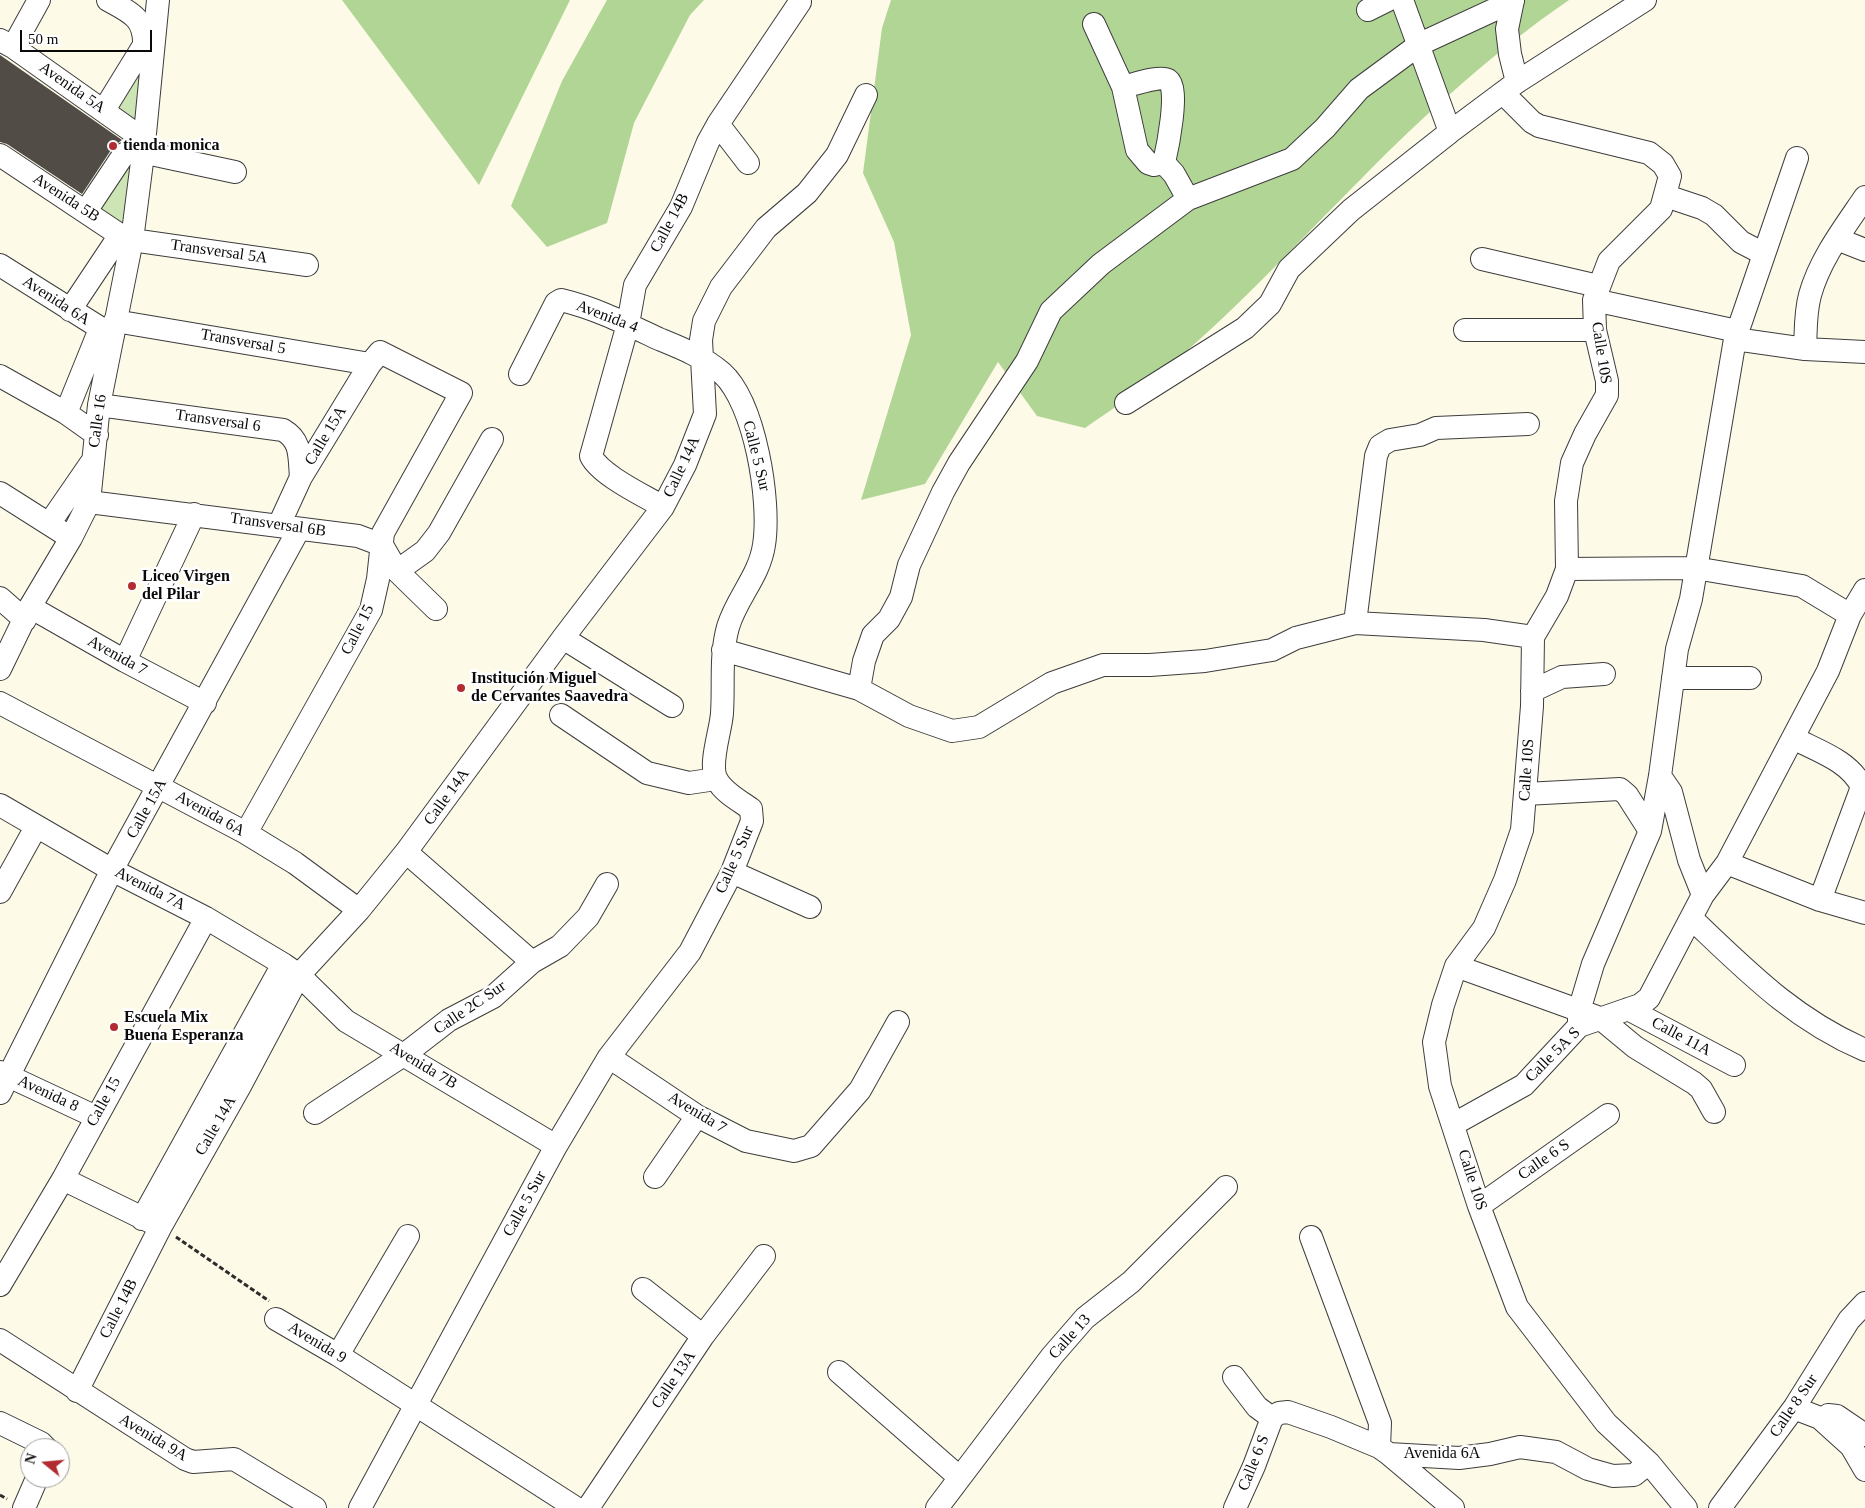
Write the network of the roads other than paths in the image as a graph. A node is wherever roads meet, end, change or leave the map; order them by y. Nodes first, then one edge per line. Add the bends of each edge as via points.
1 (39, 0) edge
2 (108, 0) edge
3 (1388, 0) edge
4 (1402, 0) edge
5 (1513, 0) edge
6 (1645, 0) edge
7 (800, 2) dead end
8 (1368, 10) dead end
9 (153, 17) edge
10 (1094, 24) dead end
11 (6, 44) edge
12 (1420, 44) junction
13 (1123, 87) junction
14 (1510, 87) junction
15 (866, 95) dead end
16 (104, 110) junction
17 (718, 124) junction
18 (1450, 132) junction
19 (143, 146) junction
20 (0, 155) edge
21 (1797, 158) dead end
22 (748, 163) dead end
23 (1164, 163) junction
24 (235, 172) dead end
25 (1666, 196) junction
26 (1865, 197) edge
27 (1188, 199) junction
28 (86, 211) junction
29 (126, 237) junction
30 (1837, 239) junction
31 (1865, 250) edge
32 (1764, 254) junction
33 (1482, 259) dead end
34 (0, 265) edge
35 (307, 265) dead end
36 (1596, 293) junction
37 (70, 310) junction
38 (628, 324) junction
39 (109, 329) junction
40 (1465, 330) dead end
41 (1595, 330) junction
42 (1736, 335) junction
43 (1804, 349) junction
44 (1865, 352) edge
45 (375, 358) junction
46 (702, 358) junction
47 (520, 374) dead end
48 (0, 376) edge
49 (1126, 403) dead end
50 (99, 405) junction
51 (66, 413) junction
52 (1528, 424) dead end
53 (96, 435) junction
54 (492, 440) dead end
55 (92, 462) junction
56 (301, 477) junction
57 (0, 493) edge
58 (89, 502) junction
59 (663, 508) junction
60 (194, 514) junction
61 (49, 524) junction
62 (289, 527) junction
63 (68, 544) junction
64 (382, 545) junction
65 (1695, 568) junction
66 (1567, 569) junction
67 (397, 572) junction
68 (1865, 590) edge
69 (17, 608) edge
70 (436, 609) dead end
71 (1850, 615) junction
72 (1355, 623) junction
73 (1534, 637) junction
74 (563, 638) junction
75 (723, 650) junction
76 (125, 661) junction
77 (0, 669) edge
78 (1604, 674) dead end
79 (1673, 678) junction
80 (1750, 678) dead end
81 (859, 689) junction
82 (1532, 691) junction
83 (0, 702) edge
84 (205, 703) junction
85 (672, 706) dead end
86 (561, 715) dead end
87 (1793, 738) junction
88 (1660, 776) junction
89 (716, 779) junction
90 (160, 787) junction
91 (1525, 794) junction
92 (0, 805) edge
93 (36, 826) junction
94 (1650, 831) junction
95 (246, 833) junction
96 (406, 852) junction
97 (1727, 863) junction
98 (112, 870) junction
99 (732, 872) junction
100 (607, 884) dead end
101 (0, 892) edge
102 (1703, 895) junction
103 (1820, 900) junction
104 (810, 907) dead end
105 (359, 910) junction
106 (1865, 912) edge
107 (206, 918) junction
108 (1691, 918) junction
109 (532, 962) junction
110 (1456, 966) junction
111 (291, 969) junction
112 (1628, 1009) junction
113 (1586, 1019) junction
114 (898, 1022) dead end
115 (1865, 1050) edge
116 (405, 1054) junction
117 (609, 1057) junction
118 (1734, 1065) dead end
119 (3, 1080) edge
120 (1714, 1112) dead end
121 (314, 1113) dead end
122 (1608, 1115) dead end
123 (697, 1116) junction
124 (96, 1117) junction
125 (1454, 1124) junction
126 (556, 1146) junction
127 (655, 1177) dead end
128 (63, 1179) junction
129 (1226, 1187) dead end
130 (1480, 1206) junction
131 (151, 1223) junction
132 (408, 1236) dead end
133 (1311, 1237) dead end
134 (764, 1256) dead end
135 (0, 1285) edge
136 (642, 1289) dead end
137 (1865, 1303) edge
138 (276, 1319) road end
139 (703, 1336) junction
140 (0, 1340) edge
141 (338, 1355) junction
142 (839, 1372) dead end
143 (1234, 1377) dead end
144 (77, 1391) junction
145 (414, 1406) junction
146 (1794, 1408) junction
147 (1272, 1418) junction
148 (1820, 1418) junction
149 (0, 1423) edge
150 (1865, 1436) edge
151 (31, 1438) edge
152 (1384, 1451) junction
153 (1649, 1463) junction
154 (1865, 1470) edge
155 (958, 1477) junction
156 (33, 1488) edge
157 (1449, 1507) edge
158 (24, 1508) edge
159 (315, 1508) edge
160 (360, 1508) edge
161 (576, 1508) edge
162 (588, 1508) edge
163 (937, 1508) edge
164 (1235, 1508) edge
165 (1686, 1508) edge
166 (1720, 1508) edge

1 - 11 street
2 - 9 street via 136,16
3 - 8 street
4 - 12 street
5 - 12 street
5 - 14 street via 1507,29
6 - 14 street
7 - 17 street, Calle 14B
9 - 16 street via 144,45
9 - 19 street, Calle 16
10 - 13 street
11 - 16 street, Avenida 5A
12 - 18 street
12 - 27 street via 1359,89 1292,159
13 - 23 street via 1137,150 1148,163
13 - 23 street via 1161,78 1172,85 1172,116
14 - 18 street
14 - 25 street, Calle 10S via 1532,122 1539,126 1649,153 1663,164 1670,176
15 - 46 street via 837,155 808,193 766,228 721,287 704,321
16 - 19 street, Avenida 5A
17 - 22 street
17 - 38 street, Calle 14B via 682,207 635,285
18 - 49 street via 1351,210 1302,256 1289,269 1270,304 1245,328
19 - 24 street
19 - 28 street via 124,154
19 - 29 street, Calle 16
20 - 28 street, Avenida 5B
21 - 32 street
23 - 27 street
25 - 32 street via 1708,212 1741,242
25 - 36 street, Calle 10S via 1661,208 1609,261
26 - 30 street
27 - 81 street via 1101,264 1051,311 1026,361 943,492 909,565 901,597 889,619 873,635
28 - 29 street, Avenida 5B
29 - 35 street, Transversal 5A
29 - 37 street
29 - 39 street, Calle 16
30 - 31 street
30 - 43 street via 1811,293
32 - 42 street
33 - 36 street
34 - 37 street, Avenida 6A
36 - 41 street, Calle 10S
36 - 42 street
37 - 39 street, Avenida 6A
38 - 46 street, Avenida 4
38 - 47 street, Avenida 4 via 560,300
38 - 59 street, Calle 14B via 591,456 594,462
39 - 45 street, Transversal 5
39 - 50 street, Calle 16
39 - 51 street
40 - 41 street
41 - 66 street, Calle 10S via 1608,395 1572,463 1566,501
42 - 43 street
42 - 65 street
43 - 44 street
45 - 56 street, Calle 15A
45 - 64 street, Calle 15 via 461,393 389,520
46 - 59 street, Calle 14A via 705,414 685,465
46 - 75 street, Calle 5 Sur via 723,374 738,394 755,442 766,498 764,544 756,574 740,600
48 - 51 street
50 - 53 street, Calle 16
50 - 56 street, Transversal 6 via 283,430 292,435 298,445
51 - 53 street
52 - 72 street via 1436,428 1420,435 1390,440 1380,446 1376,456
53 - 55 street, Calle 16
54 - 67 street via 439,533 425,551
55 - 58 street, Calle 16
55 - 61 street
56 - 62 street, Calle 15A
57 - 61 street
58 - 60 street, Transversal 6B
58 - 63 street, Calle 16
59 - 74 street, Calle 14A
60 - 62 street, Transversal 6B
60 - 76 street
61 - 63 street
62 - 64 street, Transversal 6B via 358,536
62 - 84 street, Calle 15A
63 - 69 street, Calle 16
64 - 67 street
64 - 95 street, Calle 15 via 371,610
65 - 66 street
65 - 71 street via 1802,586
65 - 79 street
66 - 73 street, Calle 10S via 1557,596
67 - 70 street
68 - 71 street, Calle 5A S
69 - 76 street, Avenida 7
69 - 77 street, Calle 16
71 - 87 street, Calle 5A S via 1828,672
72 - 73 street via 1484,630
72 - 81 street via 1296,638 1272,650 1205,661 1103,665 1052,683 980,726 952,731 909,716
73 - 82 street, Calle 10S
74 - 85 street
74 - 96 street, Calle 14A
75 - 81 street
75 - 89 street, Calle 5 Sur via 722,714 714,765
76 - 84 street, Avenida 7
78 - 82 street via 1562,677
79 - 80 street
79 - 88 street
82 - 91 street, Calle 10S
83 - 90 street, Avenida 6A
84 - 90 street, Calle 15A
86 - 89 street via 646,773 690,784
87 - 97 street, Calle 5A S
87 - 103 street via 1843,764 1857,775 1862,787
88 - 94 street
88 - 102 street via 1671,792 1689,860
89 - 99 street, Calle 5 Sur via 753,814
90 - 95 street, Avenida 6A
90 - 98 street, Calle 15A
91 - 94 street via 1620,789 1628,795
91 - 110 street, Calle 10S via 1522,830 1505,880 1484,928
92 - 93 street, Avenida 7A
93 - 98 street, Avenida 7A
93 - 101 street
94 - 113 street via 1593,964
95 - 105 street, Avenida 6A via 295,863
96 - 105 street, Calle 14A
96 - 109 street
97 - 102 street, Calle 5A S
97 - 103 street
98 - 107 street, Avenida 7A
98 - 119 street, Calle 15A
99 - 104 street
99 - 117 street, Calle 5 Sur via 690,952
100 - 109 street, Calle 2C Sur via 588,917 560,946
102 - 108 street, Calle 5A S
103 - 106 street
105 - 111 street, Calle 14A
107 - 111 street, Avenida 7A
107 - 124 street, Calle 15
108 - 112 street, Calle 5A S via 1649,998
108 - 115 street via 1770,992 1802,1016
109 - 116 street, Calle 2C Sur via 493,996 449,1020
110 - 113 street
110 - 125 street, Calle 10S via 1434,1042 1440,1086
111 - 116 street, Avenida 7B via 346,1021
111 - 131 street, Calle 14A via 240,1086
112 - 113 street, Calle 5A S
112 - 118 street, Calle 11A
113 - 120 street via 1694,1083
113 - 125 street, Calle 5A S via 1524,1085
114 - 123 street, Avenida 7 via 860,1090 811,1146 794,1151 746,1141
116 - 121 street, Calle 2C Sur
116 - 126 street, Avenida 7B
117 - 123 street, Avenida 7
117 - 126 street, Calle 5 Sur
119 - 124 street, Avenida 8
122 - 130 street, Calle 6 S
123 - 127 street
124 - 128 street, Calle 15
125 - 130 street, Calle 10S
126 - 145 street, Calle 5 Sur
128 - 131 street
128 - 135 street, Calle 15
129 - 155 street, Calle 13 via 1131,1282 1085,1318
130 - 153 street, Calle 10S via 1517,1307 1606,1423
131 - 144 street, Calle 14B
132 - 141 street
133 - 152 street via 1380,1423
134 - 139 street, Calle 13A
136 - 139 street
137 - 146 street, Calle 8 Sur via 1849,1320
138 - 141 street, Avenida 9
139 - 162 street, Calle 13A
140 - 144 street, Avenida 9A
141 - 145 street, Avenida 9
142 - 155 street
143 - 147 street via 1257,1407
144 - 159 street, Avenida 9A via 185,1459 193,1462 234,1459
145 - 160 street, Calle 5 Sur
145 - 161 street, Avenida 9
146 - 148 street
146 - 166 street, Calle 8 Sur
147 - 152 street, Avenida 6A via 1278,1412 1288,1412
147 - 164 street, Calle 6 S
148 - 150 street via 1837,1416
148 - 154 street via 1851,1446
149 - 151 street
152 - 153 street, Avenida 6A via 1459,1458 1520,1447 1556,1452 1588,1469 1613,1476 1634,1475
152 - 157 street
153 - 165 street, Calle 10S
155 - 163 street, Calle 13
156 - 158 street

